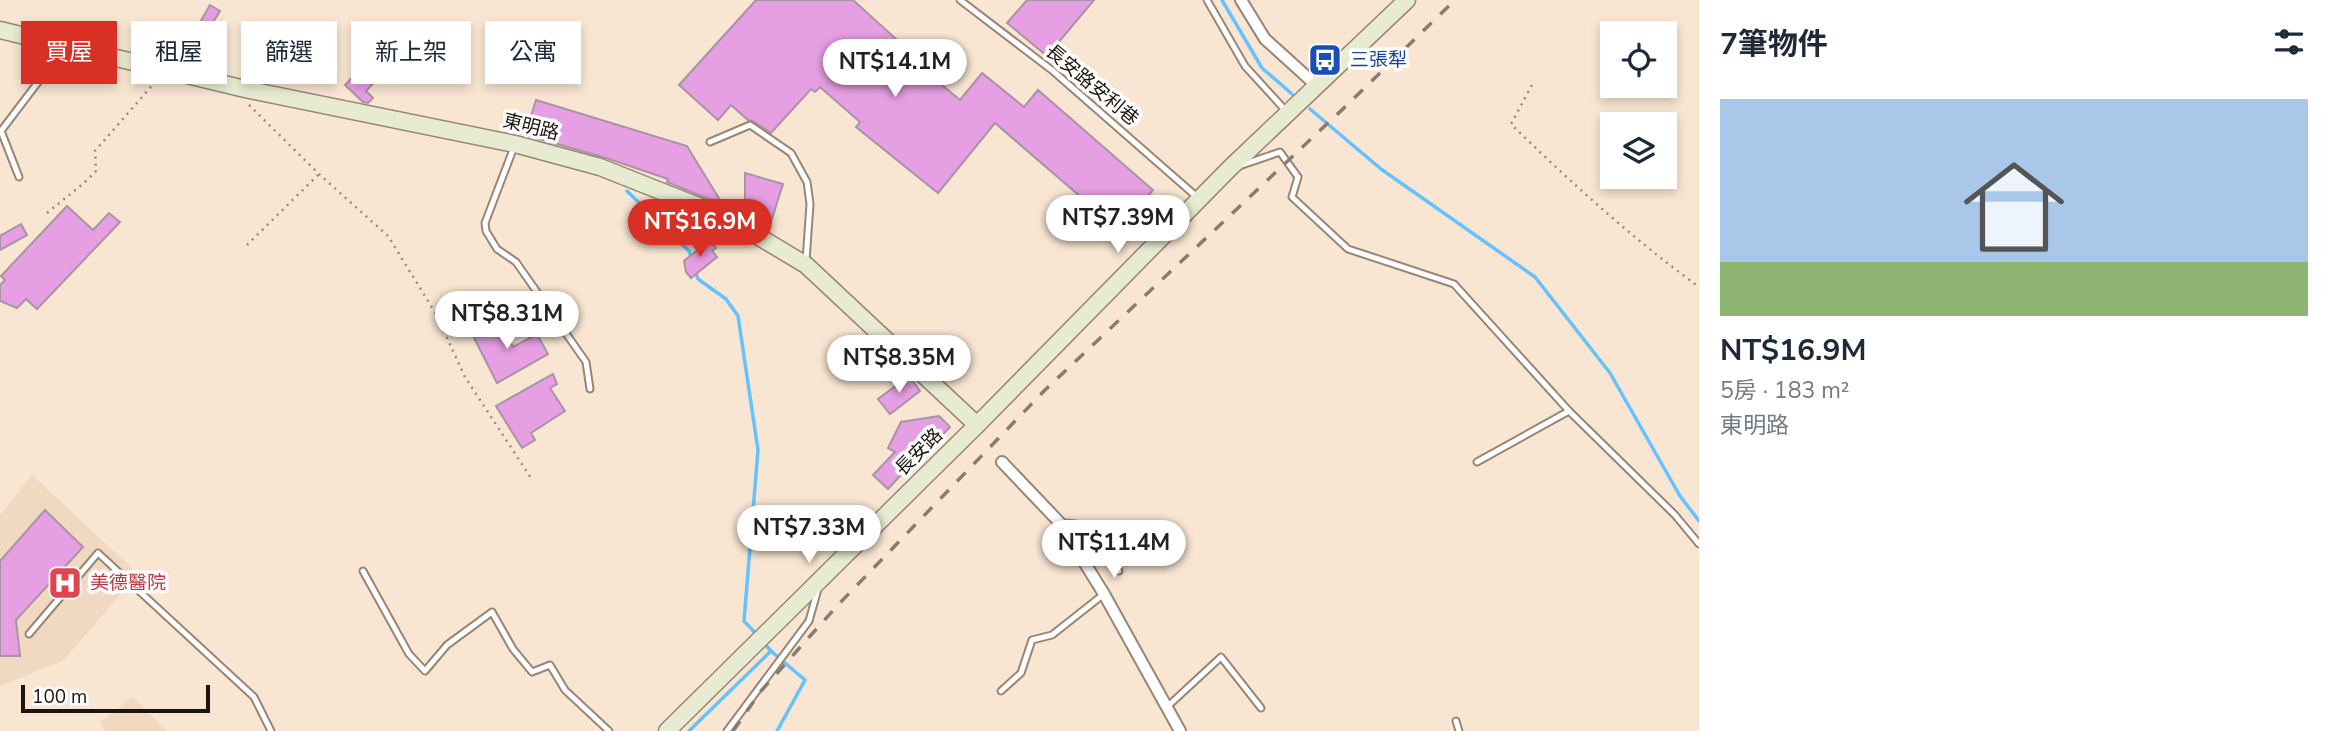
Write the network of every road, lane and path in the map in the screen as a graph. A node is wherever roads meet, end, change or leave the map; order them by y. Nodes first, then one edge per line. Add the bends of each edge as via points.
1 (960, 0) edge
2 (1207, 0) edge
3 (1241, 0) edge
4 (1407, 0) edge
5 (0, 30) edge
6 (21, 35) edge
7 (37, 84) edge
8 (153, 84) edge
9 (223, 84) edge
10 (1532, 85) dead end
11 (1317, 86) junction
12 (245, 89) junction
13 (1289, 114) junction
14 (710, 142) dead end
15 (515, 144) junction
16 (1230, 168) junction
17 (319, 174) junction
18 (19, 177) dead end
19 (1199, 199) junction
20 (47, 213) dead end
21 (247, 245) dead end
22 (806, 265) junction
23 (1699, 287) edge
24 (590, 389) dead end
25 (1569, 411) junction
26 (977, 425) junction
27 (1002, 461) dead end
28 (1477, 462) dead end
29 (531, 478) dead end
30 (1059, 523) junction
31 (1699, 544) edge
32 (362, 571) dead end
33 (1119, 571) dead end
34 (820, 579) junction
35 (1104, 594) junction
36 (29, 634) dead end
37 (1001, 691) dead end
38 (1167, 707) junction
39 (1261, 708) dead end
40 (1456, 721) dead end
41 (271, 731) edge
42 (609, 731) edge
43 (667, 731) edge
44 (727, 731) edge
45 (1180, 731) edge
46 (1459, 731) edge

1 - 19 lane, 長安路安利巷 via 1053,71
2 - 13 lane via 1245,66
3 - 11 street via 1265,38
4 - 11 street, 長安路
5 - 6 street, 東明路
7 - 18 lane via 1,131
8 - 20 path via 95,150 96,171
9 - 12 street, 東明路
10 - 23 path via 1511,124 1575,187
11 - 13 street, 長安路
12 - 15 street, 東明路
12 - 17 path via 247,103
13 - 16 street, 長安路
14 - 22 lane via 750,125 791,153 807,182 810,204
15 - 22 street, 東明路 via 600,167 726,218
15 - 24 lane via 486,231 496,249 516,262 586,362
16 - 19 street, 長安路
16 - 25 lane via 1280,152 1298,177 1292,197 1348,249 1454,284
17 - 21 path
17 - 29 path via 388,236 436,314 465,377
19 - 26 street, 長安路
22 - 26 street, 東明路
25 - 28 lane
25 - 31 lane
26 - 34 street, 長安路
27 - 30 street
30 - 33 lane via 1076,524
30 - 35 street
32 - 42 lane via 409,654 425,671 447,645 492,612 532,672 550,665 565,690
34 - 43 street, 長安路
34 - 44 lane via 810,621
35 - 37 lane via 1052,635 1032,640 1021,673
35 - 38 street
36 - 41 lane via 98,553 254,697
38 - 39 lane via 1221,657
38 - 45 street
40 - 46 lane

